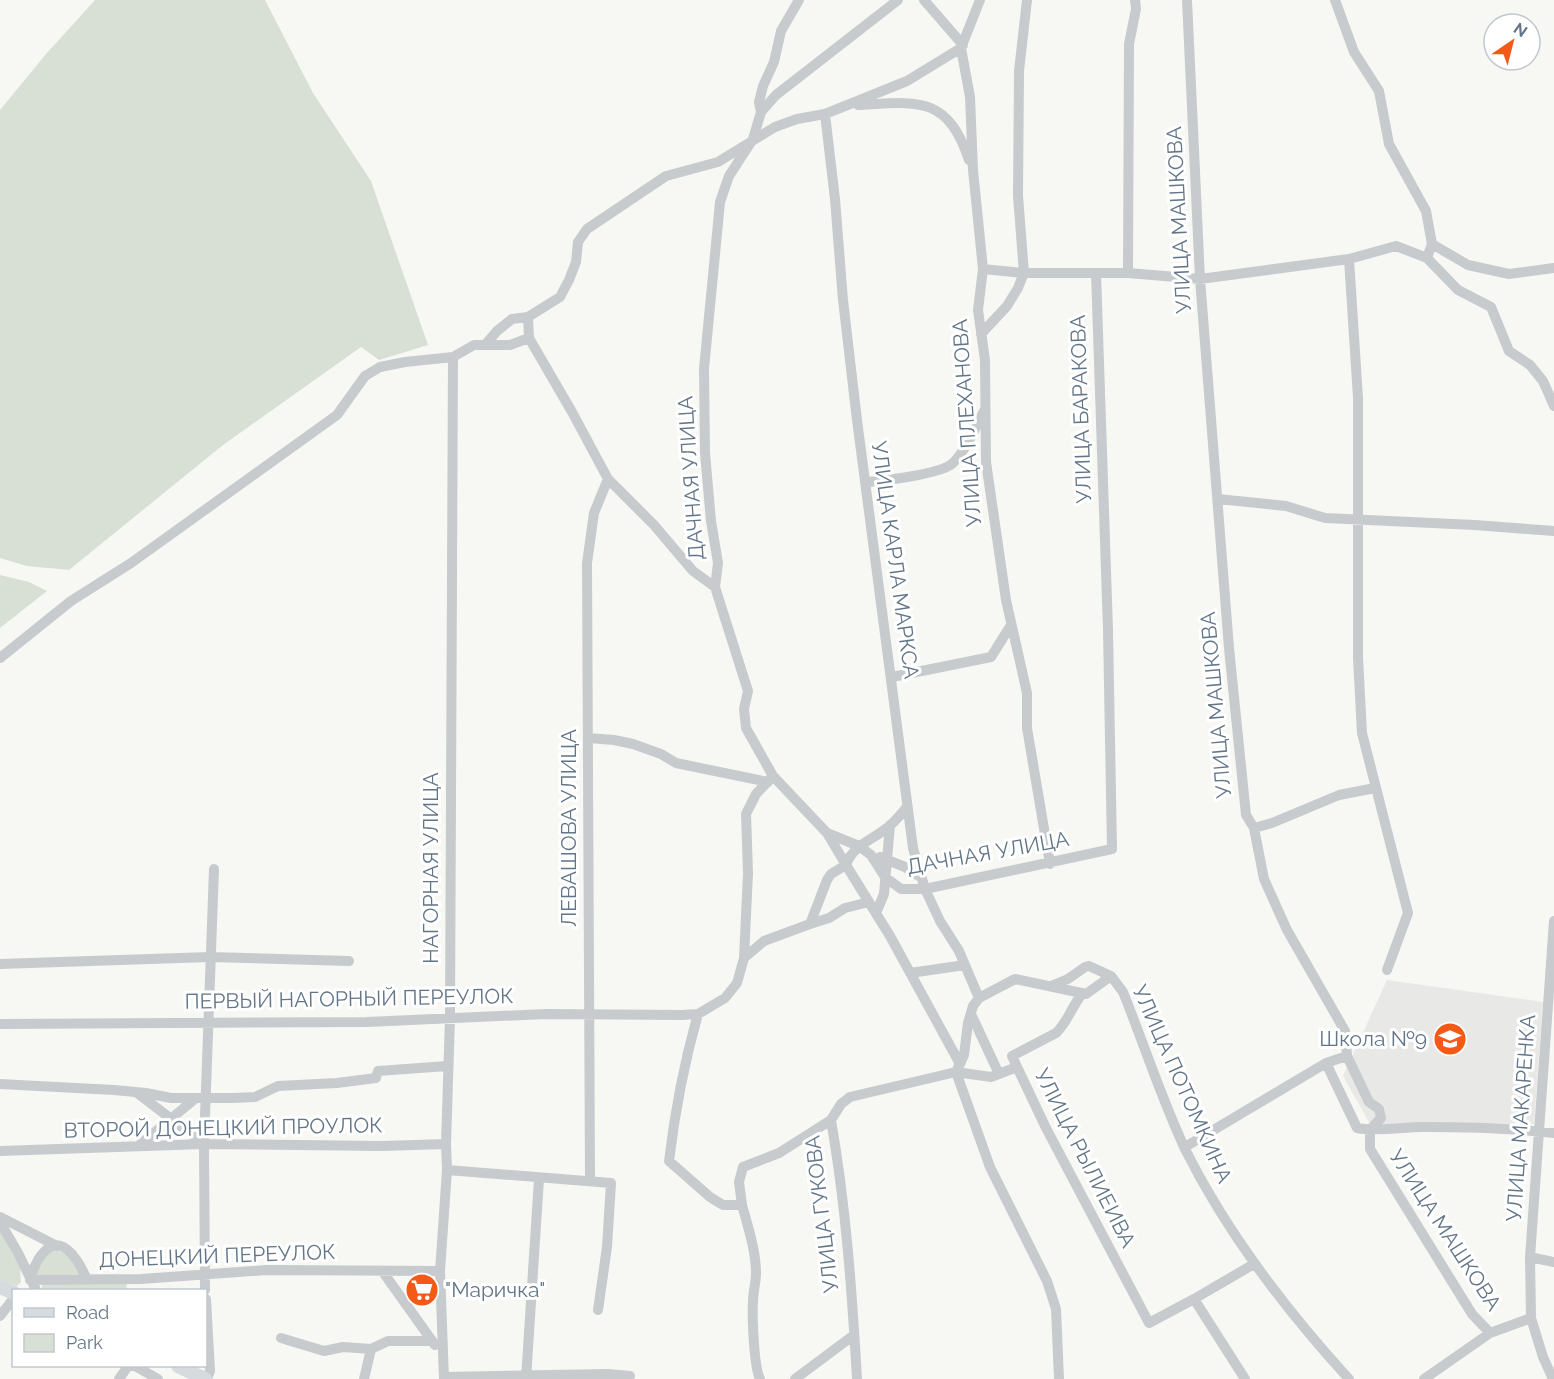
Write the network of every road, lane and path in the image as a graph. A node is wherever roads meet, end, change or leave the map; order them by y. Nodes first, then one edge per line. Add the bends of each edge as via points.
1 (799, 0) edge
2 (898, 0) edge
3 (924, 0) edge
4 (980, 0) edge
5 (1027, 0) edge
6 (1135, 0) edge
7 (1186, 0) edge
8 (1335, 0) edge
9 (962, 46) junction
10 (849, 106) junction
11 (761, 112) junction
12 (825, 114) junction
13 (753, 139) junction
14 (973, 171) junction
15 (1432, 244) junction
16 (1427, 258) junction
17 (1349, 259) junction
18 (1554, 268) edge
19 (983, 269) junction
20 (1024, 273) junction
21 (1096, 273) junction
22 (1128, 273) junction
23 (1200, 279) junction
24 (528, 317) junction
25 (981, 334) junction
26 (529, 338) junction
27 (485, 345) junction
28 (453, 357) junction
29 (1554, 406) edge
30 (984, 410) junction
31 (608, 479) junction
32 (866, 482) junction
33 (1218, 499) junction
34 (1358, 520) junction
35 (1554, 531) edge
36 (715, 587) junction
37 (1011, 625) junction
38 (0, 658) edge
39 (892, 677) junction
40 (588, 738) junction
41 (770, 779) junction
42 (1375, 788) junction
43 (908, 807) junction
44 (890, 825) junction
45 (1254, 828) junction
46 (827, 833) junction
47 (859, 846) junction
48 (1112, 849) joint
49 (870, 855) junction
50 (886, 859) junction
51 (1050, 864) junction
52 (846, 865) junction
53 (214, 869) dead end
54 (885, 877) junction
55 (924, 883) junction
56 (901, 889) junction
57 (884, 894) junction
58 (867, 900) junction
59 (876, 914) junction
60 (1554, 921) edge
61 (810, 924) junction
62 (210, 957) junction
63 (744, 958) junction
64 (350, 961) dead end
65 (0, 964) edge
66 (965, 965) junction
67 (1387, 970) dead end
68 (910, 973) junction
69 (1111, 976) junction
70 (1051, 986) junction
71 (1083, 993) junction
72 (979, 998) junction
73 (589, 1014) junction
74 (698, 1014) junction
75 (971, 1014) junction
76 (450, 1017) junction
77 (209, 1022) junction
78 (0, 1024) edge
79 (1347, 1056) junction
80 (1326, 1064) junction
81 (447, 1066) junction
82 (1017, 1067) junction
83 (958, 1068) junction
84 (999, 1074) junction
85 (0, 1084) edge
86 (136, 1092) junction
87 (200, 1097) junction
88 (155, 1107) junction
89 (171, 1119) junction
90 (831, 1120) junction
91 (157, 1130) junction
92 (1370, 1130) junction
93 (1539, 1131) junction
94 (1554, 1132) edge
95 (204, 1144) junction
96 (446, 1144) junction
97 (138, 1146) junction
98 (1185, 1147) junction
99 (0, 1151) edge
100 (447, 1170) junction
101 (539, 1179) junction
102 (590, 1181) junction
103 (742, 1205) junction
104 (0, 1217) edge
105 (0, 1222) edge
106 (57, 1246) junction
107 (1530, 1257) junction
108 (1554, 1262) edge
109 (1254, 1264) junction
110 (383, 1272) junction
111 (440, 1272) junction
112 (203, 1275) junction
113 (87, 1279) junction
114 (30, 1280) junction
115 (130, 1285) edge
116 (35, 1289) edge
117 (205, 1289) edge
118 (1194, 1299) junction
119 (598, 1310) dead end
120 (207, 1317) edge
121 (1531, 1318) junction
122 (1490, 1333) junction
123 (854, 1335) junction
124 (281, 1338) dead end
125 (432, 1341) junction
126 (371, 1349) junction
127 (443, 1357) junction
128 (137, 1367) edge
129 (182, 1367) edge
130 (630, 1376) dead end
131 (526, 1377) edge
132 (444, 1378) edge
133 (158, 1379) edge
134 (206, 1379) edge
135 (364, 1379) edge
136 (760, 1379) edge
137 (795, 1379) edge
138 (857, 1379) edge
139 (1059, 1379) edge
140 (1245, 1379) edge
141 (1349, 1379) edge
142 (1424, 1379) edge
143 (1553, 1379) edge

1 - 11 street via 782,31 777,55 763,86
2 - 11 street via 776,95
3 - 9 street
4 - 9 street
5 - 20 street via 1018,82 1017,196
6 - 22 street via 1129,44
7 - 23 street, УЛИЦА МАШКОВА
8 - 15 street via 1354,52 1379,91 1389,144 1426,211
9 - 10 street via 907,81
9 - 14 street, УЛИЦА ПЛЕХАНОВА via 970,97
10 - 12 street
10 - 14 street via 905,102 938,112 954,125
11 - 13 street
12 - 13 street via 775,126
12 - 32 street, УЛИЦА КАРЛА МАРКСА
13 - 24 street via 718,162 666,176 587,229 578,242 576,262 560,297
13 - 36 street, ДАЧНАЯ УЛИЦА via 729,176 720,202 704,369 705,453 718,563
14 - 19 street, УЛИЦА ПЛЕХАНОВА
15 - 16 street
15 - 18 street via 1468,264 1509,274
16 - 17 street via 1396,246
16 - 29 street via 1458,290 1491,307 1509,351 1543,381
17 - 23 street
17 - 34 street via 1359,398
19 - 20 street
19 - 25 street, УЛИЦА ПЛЕХАНОВА via 978,310
20 - 21 street
20 - 25 street via 1007,306
21 - 22 street
21 - 48 street, УЛИЦА БАРАКОВА
22 - 23 street
23 - 33 street, УЛИЦА МАШКОВА
24 - 26 street
24 - 27 street via 512,319
25 - 30 street, УЛИЦА ПЛЕХАНОВА
26 - 27 street via 510,345
26 - 31 street
27 - 28 street via 474,345
28 - 38 street via 380,367 365,376 337,415 131,563 71,601
28 - 76 street, НАГОРНАЯ УЛИЦА
30 - 32 street via 951,466 905,478
30 - 37 street, УЛИЦА ПЛЕХАНОВА via 986,462
31 - 36 street via 693,571
31 - 40 street, ЛЕВАШОВА УЛИЦА via 594,513 588,563
32 - 39 street, УЛИЦА КАРЛА МАРКСА
33 - 34 street via 1286,506 1325,518
33 - 45 street, УЛИЦА МАШКОВА via 1246,815
34 - 35 street
34 - 42 street via 1362,732
36 - 41 street, ДАЧНАЯ УЛИЦА via 748,691 744,709 746,728
37 - 39 street via 991,657
37 - 51 street, УЛИЦА ПЛЕХАНОВА via 1027,693 1027,728
39 - 43 street, УЛИЦА КАРЛА МАРКСА
40 - 41 street via 633,744 676,763
40 - 73 street, ЛЕВАШОВА УЛИЦА
41 - 46 street, ДАЧНАЯ УЛИЦА
41 - 63 street via 756,794 746,814
42 - 45 street via 1339,795
42 - 67 street via 1408,913
43 - 44 street
43 - 55 street, УЛИЦА КАРЛА МАРКСА via 913,848
44 - 47 street
44 - 50 street
45 - 79 street, УЛИЦА МАШКОВА via 1264,879 1287,930 1345,1031
46 - 47 street, ДАЧНАЯ УЛИЦА
46 - 52 street
47 - 49 street, ДАЧНАЯ УЛИЦА
47 - 52 street via 849,855
48 - 51 street, ДАЧНАЯ УЛИЦА
49 - 50 street
49 - 54 street, ДАЧНАЯ УЛИЦА
50 - 54 street
50 - 55 street via 905,867
51 - 55 street, ДАЧНАЯ УЛИЦА
52 - 58 street
52 - 61 street via 827,880
53 - 62 street
54 - 56 street, ДАЧНАЯ УЛИЦА
54 - 57 street
55 - 56 street, ДАЧНАЯ УЛИЦА
55 - 66 street, УЛИЦА КАРЛА МАРКСА
56 - 57 street
57 - 58 street
57 - 59 street
58 - 59 street
58 - 61 street
59 - 68 street
60 - 93 street, УЛИЦА МАКАРЕНКА
61 - 63 street via 765,941
62 - 64 street
62 - 65 street
62 - 77 street
63 - 74 street via 737,983 725,998
66 - 68 street
66 - 72 street, УЛИЦА КАРЛА МАРКСА
68 - 83 street
69 - 70 street via 1089,966
69 - 71 street
69 - 98 street, УЛИЦА ПОТОМКИНА via 1123,992
70 - 71 street
70 - 72 street via 1016,979
71 - 82 street via 1074,1002 1062,1028 1012,1056
72 - 75 street
73 - 74 street, ПЕРВЫЙ НАГОРНЫЙ ПЕРЕУЛОК
73 - 76 street, ПЕРВЫЙ НАГОРНЫЙ ПЕРЕУЛОК
73 - 102 street, ЛЕВАШОВА УЛИЦА
74 - 103 street via 683,1070 669,1161 723,1205
75 - 83 street
75 - 84 street
76 - 77 street, ПЕРВЫЙ НАГОРНЫЙ ПЕРЕУЛОК via 368,1022
76 - 81 street, НАГОРНАЯ УЛИЦА
77 - 78 street, ПЕРВЫЙ НАГОРНЫЙ ПЕРЕУЛОК
77 - 87 street
79 - 80 street
79 - 92 street, УЛИЦА МАШКОВА via 1369,1102 1379,1109 1381,1118
80 - 92 street via 1357,1128
80 - 98 street
81 - 87 street via 378,1071 376,1078 337,1083 278,1086 255,1097
81 - 96 street, НАГОРНАЯ УЛИЦА
82 - 84 street, УЛИЦА РЫЛИЕИВА
82 - 118 street, УЛИЦА РЫЛИЕИВА via 1149,1323
83 - 84 street, УЛИЦА РЫЛИЕИВА via 979,1077
83 - 90 street, УЛИЦА ГУКОВА via 850,1097
83 - 139 street via 990,1167 1050,1290 1056,1309
85 - 86 street
86 - 87 street via 171,1098
86 - 88 street
87 - 89 street
87 - 95 street
88 - 89 street
88 - 91 street
89 - 91 street
89 - 95 street
90 - 103 street via 779,1153 743,1167 739,1182
90 - 123 street, УЛИЦА ГУКОВА via 841,1177
91 - 97 street
92 - 93 street via 1420,1127
92 - 122 street, УЛИЦА МАШКОВА via 1370,1149 1472,1314
93 - 94 street
93 - 107 street, УЛИЦА МАКАРЕНКА
95 - 96 street, ВТОРОЙ ДОНЕЦКИЙ ПРОУЛОК
95 - 97 street, ВТОРОЙ ДОНЕЦКИЙ ПРОУЛОК
95 - 112 street
96 - 100 street, НАГОРНАЯ УЛИЦА
97 - 99 street, ВТОРОЙ ДОНЕЦКИЙ ПРОУЛОК
98 - 109 street, УЛИЦА ПОТОМКИНА
100 - 101 street
100 - 111 street, НАГОРНАЯ УЛИЦА
101 - 102 street
101 - 131 street
102 - 119 street via 612,1183
103 - 136 street via 755,1260 753,1318
104 - 106 street
105 - 114 street
106 - 113 street via 75,1258
106 - 114 street via 40,1253
107 - 108 street
107 - 121 street, УЛИЦА МАКАРЕНКА
109 - 118 street
109 - 141 street, УЛИЦА ПОТОМКИНА
110 - 111 street, ДОНЕЦКИЙ ПЕРЕУЛОК
110 - 112 street, ДОНЕЦКИЙ ПЕРЕУЛОК via 267,1270
110 - 125 street
111 - 127 street, НАГОРНАЯ УЛИЦА
112 - 115 street, ДОНЕЦКИЙ ПЕРЕУЛОК
112 - 117 street
113 - 114 street, ДОНЕЦКИЙ ПЕРЕУЛОК
113 - 115 street, ДОНЕЦКИЙ ПЕРЕУЛОК
114 - 116 street
118 - 140 street
120 - 134 street via 210,1371
121 - 122 street
121 - 143 street, УЛИЦА МАКАРЕНКА
122 - 142 street
123 - 137 street
123 - 138 street, УЛИЦА ГУКОВА
124 - 126 street via 324,1351 343,1347
125 - 126 street via 388,1341
125 - 127 street
126 - 135 street
127 - 132 street, НАГОРНАЯ УЛИЦА
128 - 133 street
129 - 134 main road
130 - 131 street
131 - 132 street

